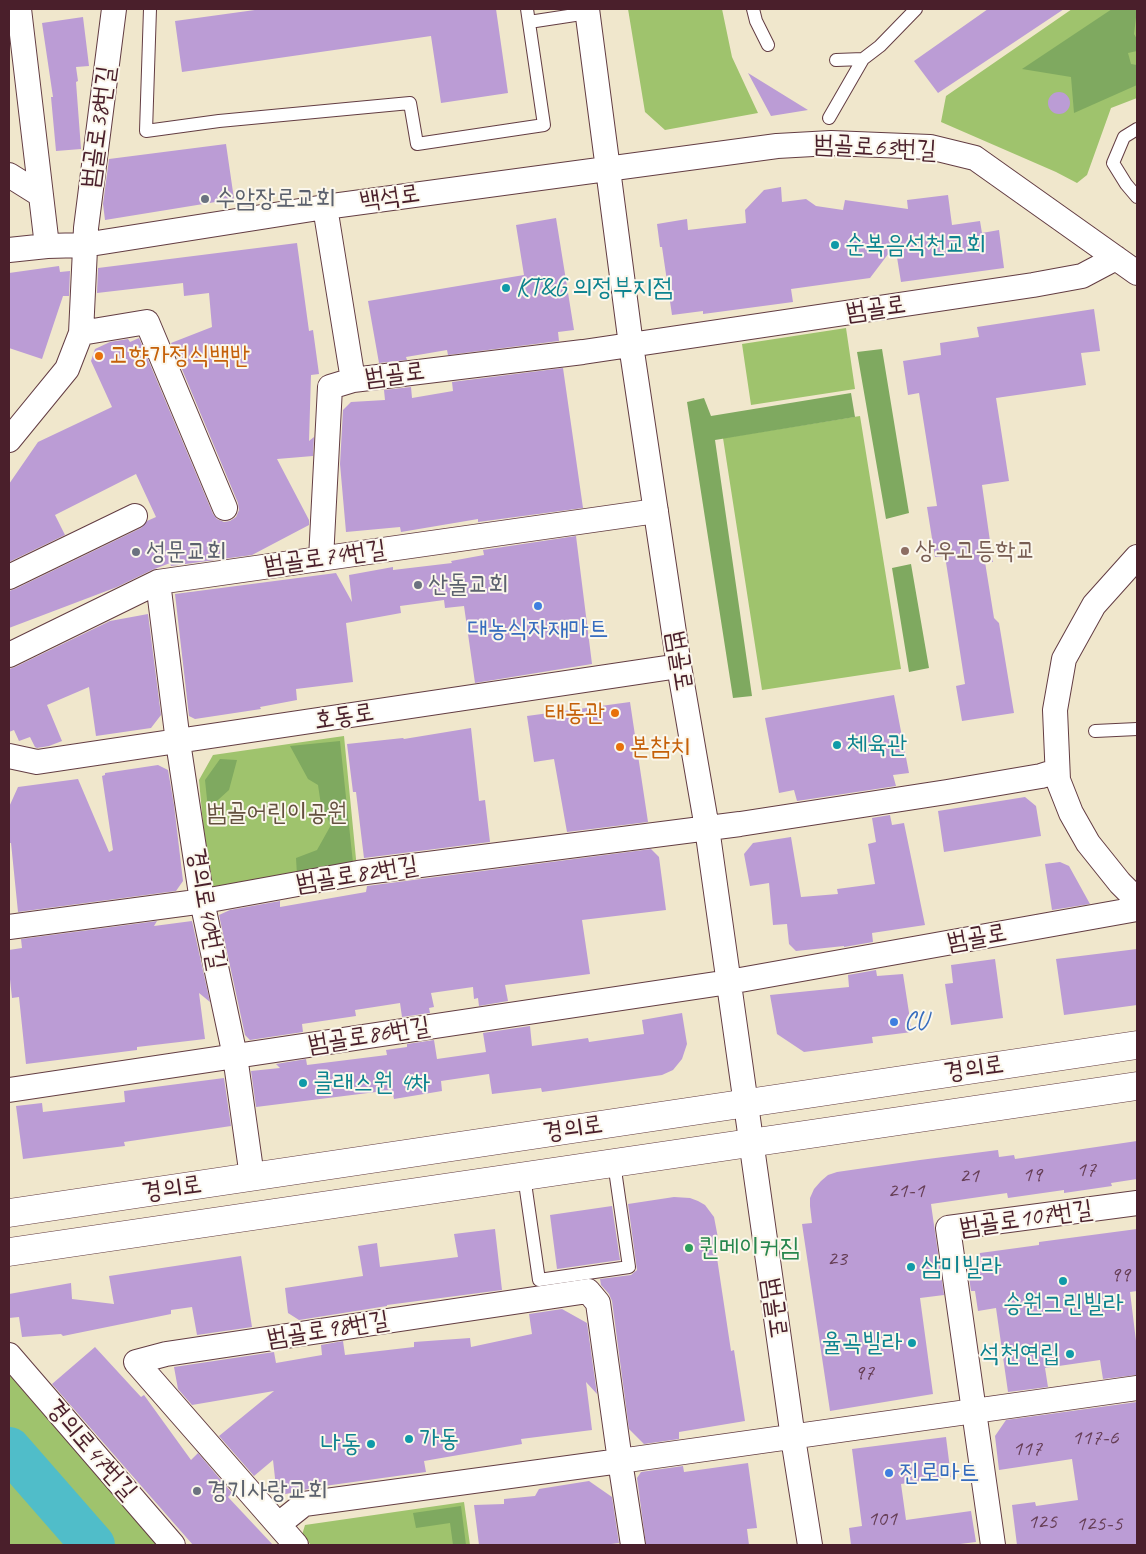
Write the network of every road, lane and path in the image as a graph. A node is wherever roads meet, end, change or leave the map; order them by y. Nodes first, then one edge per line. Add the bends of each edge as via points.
1 (19, 9) edge
2 (114, 9) edge
3 (150, 9) edge
4 (753, 9) edge
5 (916, 9) edge
6 (587, 11) edge
7 (528, 15) edge
8 (768, 45) dead end
9 (836, 60) dead end
10 (862, 60) junction
11 (829, 118) dead end
12 (1137, 129) edge
13 (607, 168) junction
14 (9, 175) edge
15 (41, 195) junction
16 (1137, 197) edge
17 (325, 207) junction
18 (84, 245) junction
19 (47, 246) junction
20 (9, 250) edge
21 (1116, 258) junction
22 (1137, 273) edge
23 (81, 333) junction
24 (631, 345) junction
25 (353, 380) junction
26 (9, 440) edge
27 (225, 508) dead end
28 (656, 511) junction
29 (135, 516) dead end
30 (1137, 557) edge
31 (321, 559) junction
32 (9, 577) edge
33 (158, 582) junction
34 (9, 656) edge
35 (679, 666) junction
36 (1137, 729) edge
37 (1095, 731) dead end
38 (178, 742) junction
39 (9, 756) edge
40 (1057, 770) junction
41 (707, 828) junction
42 (1137, 900) edge
43 (202, 901) junction
44 (1137, 909) edge
45 (9, 927) edge
46 (729, 982) junction
47 (1137, 1045) edge
48 (234, 1056) junction
49 (1137, 1086) edge
50 (9, 1090) edge
51 (745, 1104) junction
52 (751, 1143) junction
53 (614, 1163) junction
54 (524, 1176) junction
55 (252, 1177) junction
56 (1137, 1203) edge
57 (9, 1213) edge
58 (9, 1252) edge
59 (9, 1355) edge
60 (1137, 1388) edge
61 (974, 1411) junction
62 (792, 1438) junction
63 (620, 1462) junction
64 (279, 1524) junction
65 (173, 1545) edge
66 (296, 1545) edge
67 (633, 1545) edge
68 (810, 1545) edge
69 (993, 1545) edge

1 - 15 street
2 - 18 street, 범골로38번길
3 - 7 lane via 146,131 410,103 417,144 544,125
4 - 8 lane
5 - 10 lane
6 - 7 lane
6 - 13 street, 범골로
9 - 10 lane
10 - 11 lane
12 - 16 lane via 1124,137 1113,163
13 - 17 street, 백석로
13 - 21 street, 범골로63번길 via 790,144 930,147 975,158
13 - 24 street, 범골로
14 - 15 street
15 - 19 street
17 - 18 street, 백석로
17 - 25 street
18 - 19 street, 백석로
18 - 23 street
19 - 20 street, 백석로
21 - 22 street, 범골로63번길
21 - 24 street, 범골로 via 1082,276 1033,286
23 - 26 street via 67,369
23 - 27 street via 147,322
24 - 25 street, 범골로
24 - 28 street, 범골로
25 - 31 street, 범골로 via 330,387
28 - 31 street, 범골로74번길
28 - 35 street, 범골로
29 - 32 street
30 - 40 street via 1094,606 1064,659 1055,710
31 - 33 street, 범골로74번길
33 - 34 street, 범골로74번길
33 - 38 street, 경의로40번길
35 - 38 street, 호동로
35 - 41 street, 범골로
36 - 37 lane
38 - 39 street, 호동로 via 37,762
38 - 43 street, 경의로40번길
40 - 41 street via 1041,776 947,792
40 - 42 street via 1071,812 1088,843
41 - 43 street, 범골로82번길 via 358,873
41 - 46 street, 범골로
43 - 45 street, 범골로82번길
43 - 48 street, 경의로40번길
44 - 46 street, 범골로
46 - 48 street, 범골로86번길
46 - 51 street, 범골로
47 - 51 street, 경의로
48 - 50 street, 범골로86번길
48 - 55 street, 경의로40번길
49 - 52 street, 경의로
51 - 52 street, 범골로
51 - 55 street, 경의로
52 - 53 street, 경의로
52 - 62 street, 범골로
53 - 54 street, 경의로
53 - 54 lane via 629,1267 558,1278 540,1280
54 - 58 street, 경의로
55 - 57 street, 경의로
56 - 61 street, 범골로107번길 via 948,1228
59 - 65 street, 경의로47번길
60 - 61 street
61 - 62 street
61 - 69 street, 범골로107번길
62 - 63 street
62 - 68 street, 범골로
63 - 64 street via 304,1504
63 - 64 street, 범골로98번길 via 598,1303 588,1291 166,1354 136,1362
63 - 67 street, 범골로98번길
64 - 66 street, 범골로98번길

